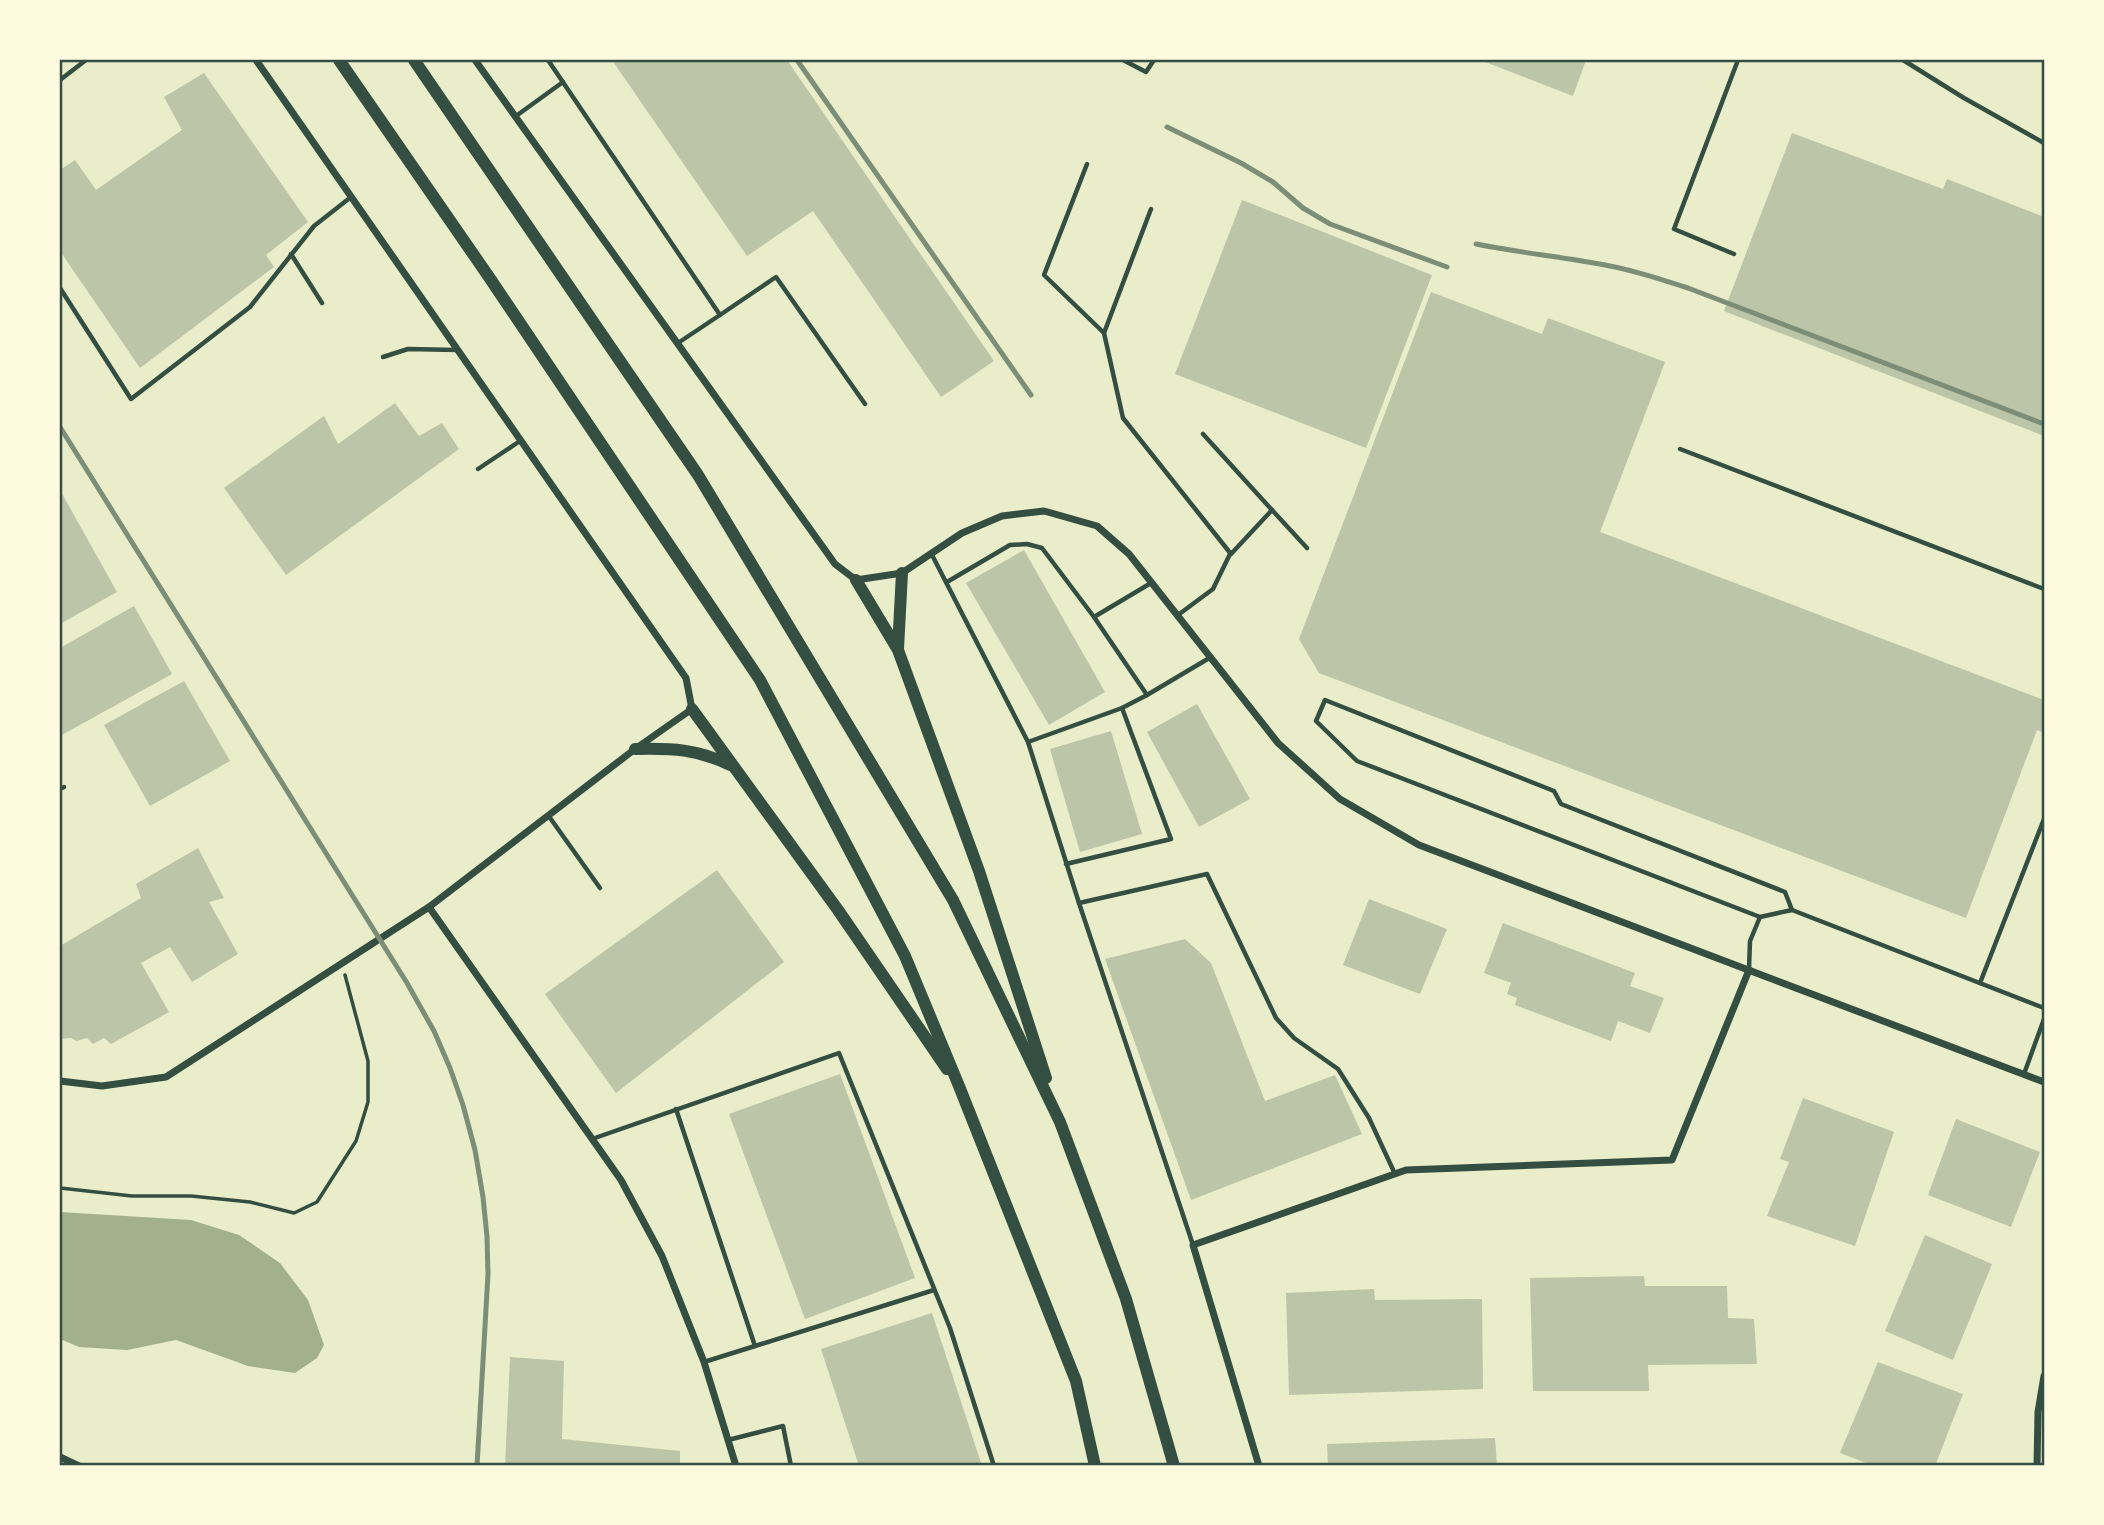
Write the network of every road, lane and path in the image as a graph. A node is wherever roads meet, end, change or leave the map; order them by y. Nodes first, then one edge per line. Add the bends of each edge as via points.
1 (86, 60) edge
2 (256, 60) edge
3 (339, 60) edge
4 (414, 60) edge
5 (475, 60) edge
6 (548, 60) edge
7 (1123, 60) edge
8 (1154, 60) edge
9 (1738, 60) edge
10 (1903, 60) edge
11 (60, 80) edge
12 (563, 82) junction
13 (516, 116) junction
14 (2045, 143) edge
15 (1087, 164) dead end
16 (351, 197) junction
17 (1151, 209) dead end
18 (291, 254) junction
19 (1734, 254) dead end
20 (60, 288) edge
21 (322, 303) dead end
22 (720, 315) junction
23 (1104, 333) junction
24 (678, 343) junction
25 (457, 349) junction
26 (383, 357) dead end
27 (865, 404) dead end
28 (1203, 435) dead end
29 (521, 441) junction
30 (1680, 449) dead end
31 (478, 469) dead end
32 (1272, 510) junction
33 (1307, 548) dead end
34 (931, 553) junction
35 (1230, 554) junction
36 (902, 573) junction
37 (856, 580) junction
38 (947, 582) junction
39 (1151, 582) junction
40 (2045, 589) edge
41 (1178, 615) junction
42 (1094, 617) junction
43 (898, 650) junction
44 (1211, 657) junction
45 (1147, 695) junction
46 (1122, 708) junction
47 (692, 709) junction
48 (1028, 742) junction
49 (635, 749) junction
50 (734, 767) junction
51 (548, 816) junction
52 (2045, 819) edge
53 (1066, 864) junction
54 (600, 888) dead end
55 (1079, 903) junction
56 (429, 907) junction
57 (1792, 910) junction
58 (1760, 917) junction
59 (1749, 970) junction
60 (1980, 983) junction
61 (349, 985) dead end
62 (2045, 1008) edge
63 (2045, 1019) edge
64 (2024, 1074) junction
65 (60, 1081) edge
66 (2045, 1082) edge
67 (960, 1086) junction
68 (676, 1109) junction
69 (1060, 1122) junction
70 (592, 1139) junction
71 (1395, 1174) junction
72 (60, 1188) edge
73 (1192, 1245) junction
74 (934, 1290) junction
75 (755, 1346) junction
76 (704, 1362) junction
77 (2045, 1377) edge
78 (728, 1440) junction
79 (60, 1457) edge
80 (79, 1465) edge
81 (736, 1465) edge
82 (791, 1465) edge
83 (994, 1465) edge
84 (1095, 1465) edge
85 (1174, 1465) edge
86 (1259, 1465) edge
87 (2037, 1465) edge

1 - 11 lane
2 - 16 street
3 - 67 main road via 760,680 905,956
4 - 69 main road via 698,475 953,900
5 - 13 street
6 - 12 lane
7 - 8 lane via 1146,72
9 - 19 lane via 1674,229
10 - 14 lane
12 - 13 lane
12 - 22 lane
13 - 24 street
15 - 23 lane via 1044,275
16 - 18 lane via 314,226
16 - 25 street
17 - 23 lane
18 - 20 lane via 250,307 131,398
18 - 21 lane
22 - 24 lane
22 - 27 lane via 776,277
23 - 35 lane via 1123,418
24 - 37 street via 835,564
25 - 26 lane via 408,349
25 - 29 street
28 - 32 lane
29 - 31 lane
29 - 47 street via 686,678
30 - 40 lane
32 - 33 lane
32 - 35 lane
34 - 36 street
34 - 38 lane
34 - 39 street via 1002,516 1044,511 1097,526 1129,554
35 - 41 lane via 1213,589
36 - 37 street
36 - 43 main road
37 - 43 main road
38 - 42 lane via 1010,545 1027,544 1042,548
38 - 48 lane
39 - 41 street
39 - 42 lane
41 - 44 street
42 - 45 lane
43 - 69 main road via 979,871
44 - 45 lane
44 - 59 street via 1278,743 1340,799 1419,845
45 - 46 lane
46 - 48 lane
46 - 53 lane via 1171,839
47 - 49 street
47 - 50 main road
48 - 53 lane
49 - 50 main road via 698,752
49 - 51 street
50 - 67 main road
51 - 54 lane
51 - 56 street
52 - 60 lane
53 - 55 lane
55 - 71 lane via 1207,874 1276,1018 1294,1038 1338,1069 1369,1118
55 - 73 lane
56 - 65 street via 166,1077 103,1086
56 - 70 street
57 - 58 lane
57 - 58 lane via 1786,892 1561,804 1554,791 1325,700 1316,721 1357,761
57 - 60 lane
58 - 59 lane via 1750,941
59 - 64 street
59 - 71 street via 1672,1160
60 - 62 lane
61 - 72 path via 369,1061 368,1102 356,1141 317,1202 294,1213 250,1202
63 - 64 lane
64 - 66 street
67 - 84 main road via 1076,1381
68 - 70 lane
68 - 74 lane via 839,1053
68 - 75 lane
69 - 85 main road via 1126,1298
70 - 76 street via 621,1180 662,1256
71 - 73 street
73 - 86 street
74 - 75 lane
74 - 83 lane
75 - 76 lane
76 - 78 street
77 - 87 street via 2038,1412
78 - 81 street
78 - 82 lane via 783,1426
79 - 80 street

